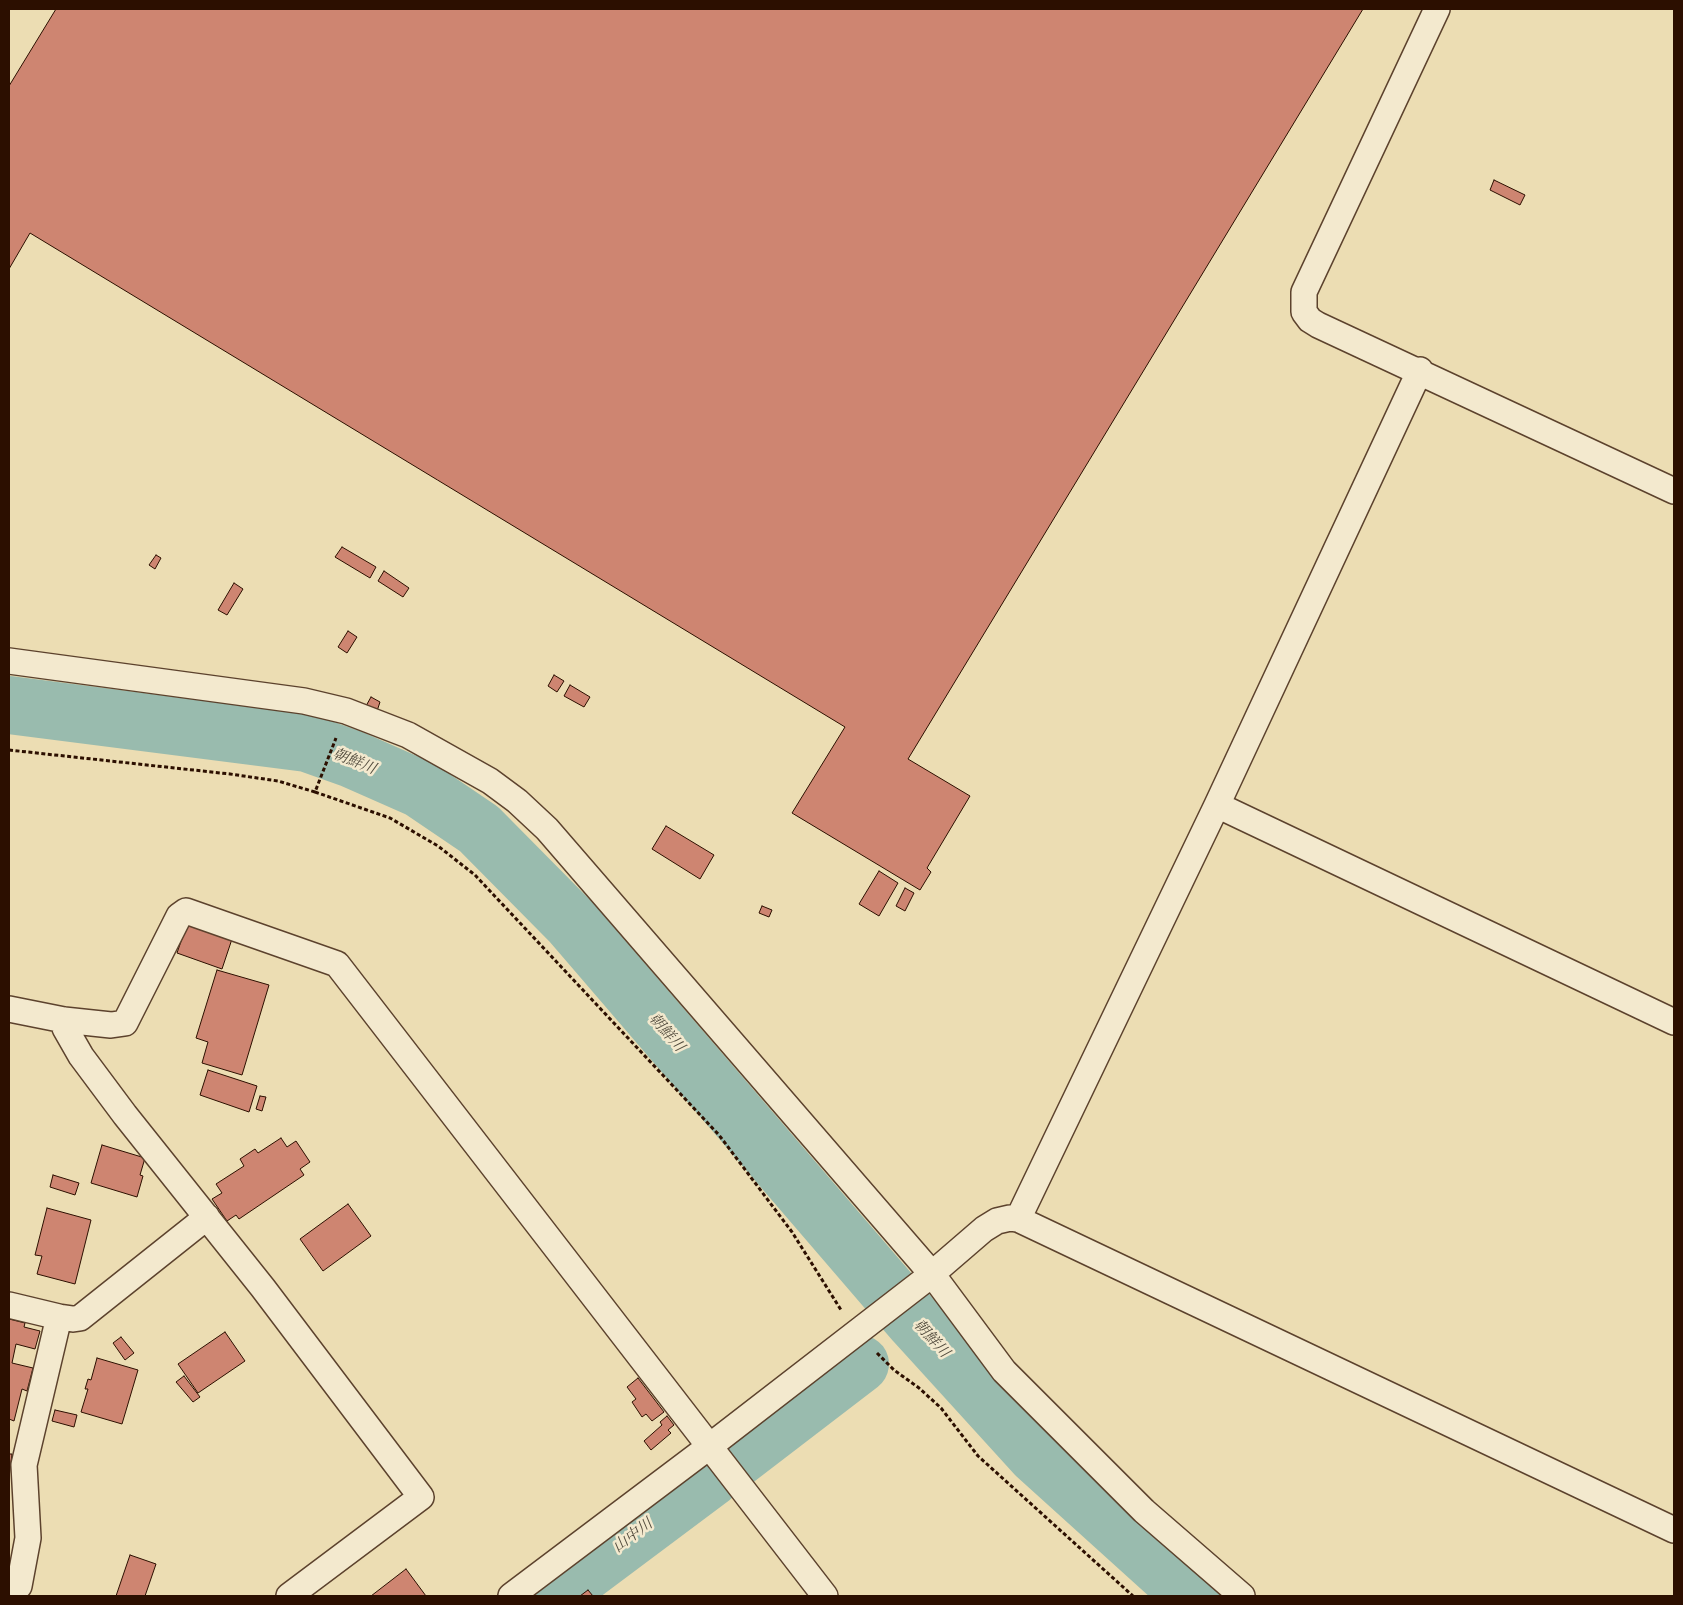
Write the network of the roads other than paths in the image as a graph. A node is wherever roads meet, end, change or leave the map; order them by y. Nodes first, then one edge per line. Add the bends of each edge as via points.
1 (1437, 9) edge
2 (1420, 370) junction
3 (1674, 491) edge
4 (9, 661) edge
5 (1217, 805) junction
6 (9, 1009) edge
7 (64, 1020) junction
8 (1674, 1022) edge
9 (207, 1217) junction
10 (1018, 1219) junction
11 (929, 1277) junction
12 (9, 1305) edge
13 (59, 1317) junction
14 (710, 1446) junction
15 (1674, 1530) edge
16 (19, 1586) dead end
17 (289, 1596) edge
18 (511, 1596) edge
19 (825, 1596) edge
20 (1242, 1596) edge

1 - 2 street via 1304,292 1303,301 1304,312 1310,320
2 - 3 street
2 - 5 street
4 - 11 street via 304,701 346,711 408,735 490,781 547,829
5 - 8 street
5 - 10 street
6 - 7 street
7 - 9 street via 65,1028 81,1056
7 - 14 street via 111,1025 125,1023 179,916 186,911 337,964
9 - 13 street via 80,1318
9 - 17 street via 421,1497
10 - 11 street via 997,1221 984,1228
10 - 15 street
11 - 14 street
11 - 20 street via 1004,1372 1144,1511
12 - 13 street
13 - 16 street via 24,1465 28,1538
14 - 18 street
14 - 19 street

